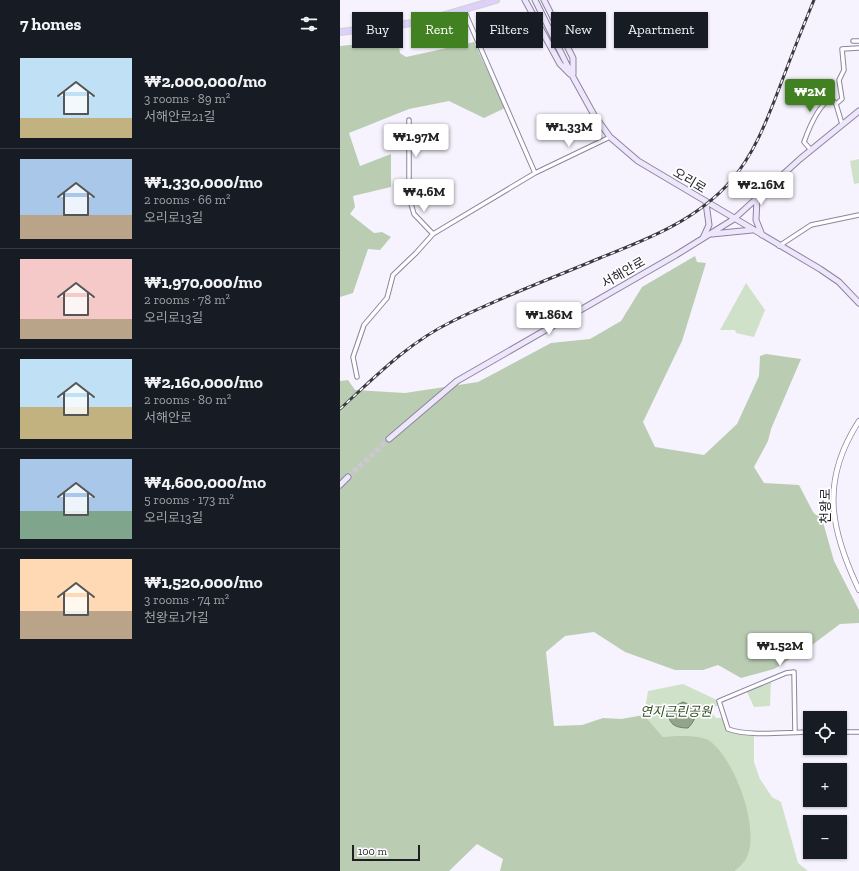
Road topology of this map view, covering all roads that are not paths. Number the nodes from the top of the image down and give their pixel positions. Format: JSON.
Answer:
{"nodes":[{"id":1,"x":496,"y":0,"type":"edge"},
{"id":2,"x":525,"y":0,"type":"edge"},
{"id":3,"x":535,"y":0,"type":"edge"},
{"id":4,"x":544,"y":0,"type":"edge"},
{"id":5,"x":464,"y":10,"type":"junction"},
{"id":6,"x":340,"y":32,"type":"edge"},
{"id":7,"x":859,"y":41,"type":"edge"},
{"id":8,"x":853,"y":42,"type":"dead end"},
{"id":9,"x":859,"y":48,"type":"edge"},
{"id":10,"x":574,"y":77,"type":"junction"},
{"id":11,"x":836,"y":104,"type":"junction"},
{"id":12,"x":859,"y":111,"type":"edge"},
{"id":13,"x":409,"y":120,"type":"dead end"},
{"id":14,"x":842,"y":124,"type":"junction"},
{"id":15,"x":610,"y":137,"type":"junction"},
{"id":16,"x":811,"y":150,"type":"junction"},
{"id":17,"x":535,"y":173,"type":"junction"},
{"id":18,"x":757,"y":198,"type":"junction"},
{"id":19,"x":706,"y":203,"type":"junction"},
{"id":20,"x":859,"y":215,"type":"edge"},
{"id":21,"x":734,"y":219,"type":"junction"},
{"id":22,"x":752,"y":230,"type":"junction"},
{"id":23,"x":433,"y":234,"type":"junction"},
{"id":24,"x":710,"y":234,"type":"junction"},
{"id":25,"x":763,"y":236,"type":"junction"},
{"id":26,"x":703,"y":238,"type":"junction"},
{"id":27,"x":779,"y":246,"type":"junction"},
{"id":28,"x":859,"y":303,"type":"edge"},
{"id":29,"x":357,"y":377,"type":"dead end"},
{"id":30,"x":859,"y":421,"type":"edge"},
{"id":31,"x":389,"y":439,"type":"tunnel mouth"},
{"id":32,"x":348,"y":477,"type":"tunnel mouth"},
{"id":33,"x":340,"y":485,"type":"edge"},
{"id":34,"x":859,"y":590,"type":"edge"},
{"id":35,"x":795,"y":732,"type":"junction"},
{"id":36,"x":803,"y":732,"type":"edge"},
{"id":37,"x":847,"y":732,"type":"edge"},
{"id":38,"x":859,"y":732,"type":"edge"}],
"edges":[{"from":1,"to":5,"type":"main road"},
{"from":2,"to":10,"type":"main road","name":"오리로"},
{"from":3,"to":10,"type":"main road","name":"오리로"},
{"from":4,"to":10,"type":"main road","name":"오리로"},
{"from":5,"to":6,"type":"main road"},
{"from":5,"to":17,"type":"street"},
{"from":7,"to":8,"type":"street"},
{"from":9,"to":11,"type":"street"},
{"from":10,"to":15,"type":"main road","name":"오리로"},
{"from":11,"to":14,"type":"street"},
{"from":11,"to":16,"type":"street"},
{"from":12,"to":14,"type":"main road","name":"서해안로"},
{"from":13,"to":23,"type":"street"},
{"from":14,"to":16,"type":"main road","name":"서해안로"},
{"from":15,"to":17,"type":"street"},
{"from":15,"to":19,"type":"main road","name":"오리로"},
{"from":16,"to":18,"type":"main road","name":"서해안로"},
{"from":17,"to":23,"type":"street"},
{"from":18,"to":21,"type":"main road","name":"서해안로"},
{"from":18,"to":25,"type":"main road"},
{"from":19,"to":21,"type":"main road","name":"오리로"},
{"from":19,"to":26,"type":"main road"},
{"from":20,"to":27,"type":"street"},
{"from":21,"to":22,"type":"main road","name":"오리로"},
{"from":21,"to":24,"type":"main road","name":"서해안로"},
{"from":22,"to":24,"type":"main road"},
{"from":22,"to":25,"type":"main road","name":"오리로"},
{"from":23,"to":29,"type":"street"},
{"from":24,"to":26,"type":"main road","name":"서해안로"},
{"from":25,"to":27,"type":"main road","name":"오리로"},
{"from":26,"to":31,"type":"main road","name":"서해안로"},
{"from":27,"to":28,"type":"main road","name":"오리로"},
{"from":30,"to":34,"type":"street","name":"천왕로"},
{"from":32,"to":33,"type":"main road"},
{"from":35,"to":35,"type":"street"},
{"from":35,"to":36,"type":"street"},
{"from":37,"to":38,"type":"street"}]}
